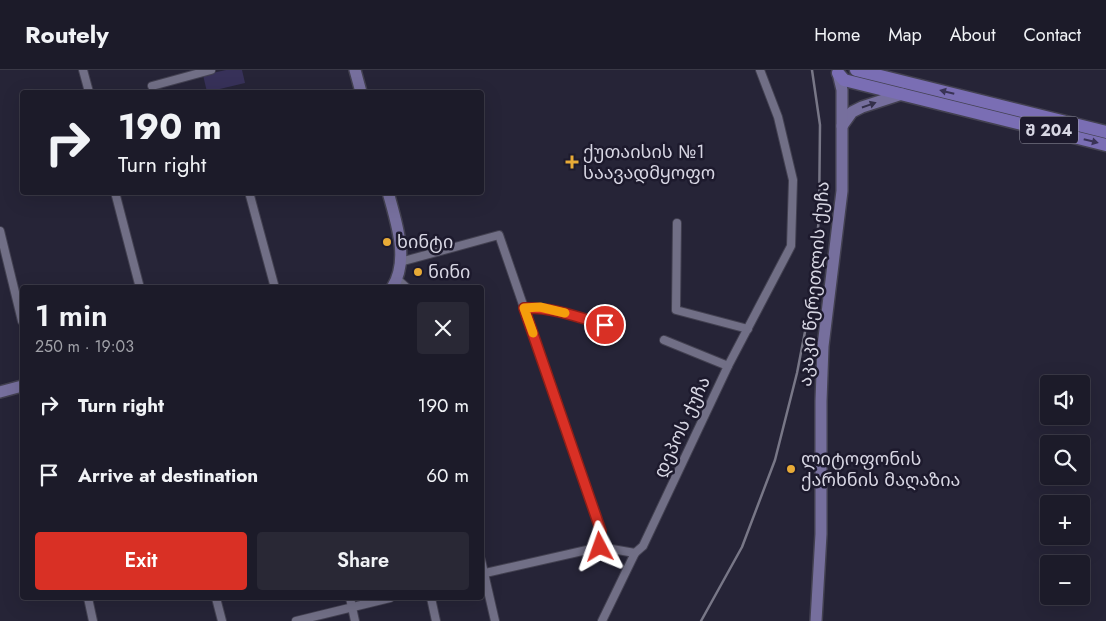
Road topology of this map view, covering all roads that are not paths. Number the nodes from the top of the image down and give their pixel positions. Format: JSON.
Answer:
{"nodes":[{"id":1,"x":83,"y":70,"type":"edge"},
{"id":2,"x":211,"y":70,"type":"edge"},
{"id":3,"x":354,"y":70,"type":"edge"},
{"id":4,"x":760,"y":70,"type":"edge"},
{"id":5,"x":856,"y":70,"type":"edge"},
{"id":6,"x":838,"y":71,"type":"edge"},
{"id":7,"x":152,"y":86,"type":"dead end"},
{"id":8,"x":88,"y":90,"type":"edge"},
{"id":9,"x":360,"y":90,"type":"edge"},
{"id":10,"x":902,"y":94,"type":"junction"},
{"id":11,"x":993,"y":110,"type":"junction"},
{"id":12,"x":842,"y":126,"type":"junction"},
{"id":13,"x":1106,"y":132,"type":"edge"},
{"id":14,"x":1106,"y":145,"type":"edge"},
{"id":15,"x":116,"y":195,"type":"edge"},
{"id":16,"x":249,"y":195,"type":"edge"},
{"id":17,"x":389,"y":195,"type":"edge"},
{"id":18,"x":677,"y":223,"type":"dead end"},
{"id":19,"x":0,"y":231,"type":"edge"},
{"id":20,"x":400,"y":262,"type":"junction"},
{"id":21,"x":395,"y":283,"type":"edge"},
{"id":22,"x":139,"y":285,"type":"edge"},
{"id":23,"x":274,"y":285,"type":"edge"},
{"id":24,"x":524,"y":308,"type":"junction"},
{"id":25,"x":20,"y":313,"type":"edge"},
{"id":26,"x":621,"y":328,"type":"dead end"},
{"id":27,"x":748,"y":329,"type":"junction"},
{"id":28,"x":664,"y":340,"type":"dead end"},
{"id":29,"x":728,"y":366,"type":"junction"},
{"id":30,"x":20,"y":387,"type":"edge"},
{"id":31,"x":0,"y":392,"type":"edge"},
{"id":32,"x":600,"y":547,"type":"junction"},
{"id":33,"x":635,"y":553,"type":"junction"},
{"id":34,"x":484,"y":574,"type":"edge"},
{"id":35,"x":484,"y":578,"type":"edge"},
{"id":36,"x":88,"y":600,"type":"edge"},
{"id":37,"x":217,"y":600,"type":"edge"},
{"id":38,"x":350,"y":600,"type":"edge"},
{"id":39,"x":382,"y":600,"type":"edge"},
{"id":40,"x":431,"y":600,"type":"edge"},
{"id":41,"x":352,"y":607,"type":"junction"},
{"id":42,"x":93,"y":621,"type":"edge"},
{"id":43,"x":222,"y":621,"type":"edge"},
{"id":44,"x":296,"y":621,"type":"edge"},
{"id":45,"x":355,"y":621,"type":"edge"},
{"id":46,"x":436,"y":621,"type":"edge"},
{"id":47,"x":495,"y":621,"type":"edge"},
{"id":48,"x":602,"y":621,"type":"edge"},
{"id":49,"x":816,"y":621,"type":"edge"}],
"edges":[{"from":1,"to":8,"type":"street"},
{"from":2,"to":7,"type":"street"},
{"from":3,"to":9,"type":"main road"},
{"from":4,"to":27,"type":"street","name":"დეპოს ქუჩა"},
{"from":11,"to":5,"type":"main road","number":"შ 204","one_way":true},
{"from":6,"to":10,"type":"main road","number":"შ 204"},
{"from":6,"to":12,"type":"main road","name":"აკაკი წერეთლის ქუჩა"},
{"from":10,"to":11,"type":"main road","number":"შ 204"},
{"from":12,"to":10,"type":"main road","one_way":true},
{"from":11,"to":13,"type":"main road","number":"შ 204"},
{"from":11,"to":14,"type":"main road","number":"შ 204","one_way":true},
{"from":12,"to":49,"type":"main road","name":"აკაკი წერეთლის ქუჩა"},
{"from":15,"to":22,"type":"street"},
{"from":16,"to":23,"type":"street"},
{"from":17,"to":20,"type":"main road"},
{"from":18,"to":27,"type":"street"},
{"from":19,"to":25,"type":"street"},
{"from":20,"to":21,"type":"main road"},
{"from":20,"to":24,"type":"street"},
{"from":24,"to":26,"type":"street"},
{"from":24,"to":32,"type":"street"},
{"from":27,"to":29,"type":"street","name":"დეპოს ქუჩა"},
{"from":28,"to":29,"type":"street"},
{"from":29,"to":33,"type":"street","name":"დეპოს ქუჩა"},
{"from":30,"to":31,"type":"main road"},
{"from":32,"to":33,"type":"street"},
{"from":32,"to":34,"type":"street"},
{"from":33,"to":48,"type":"street","name":"დეპოს ქუჩა"},
{"from":35,"to":47,"type":"street"},
{"from":36,"to":42,"type":"street"},
{"from":37,"to":43,"type":"street"},
{"from":38,"to":41,"type":"street"},
{"from":39,"to":41,"type":"street"},
{"from":40,"to":46,"type":"street"},
{"from":41,"to":44,"type":"street"},
{"from":41,"to":45,"type":"street"}]}
